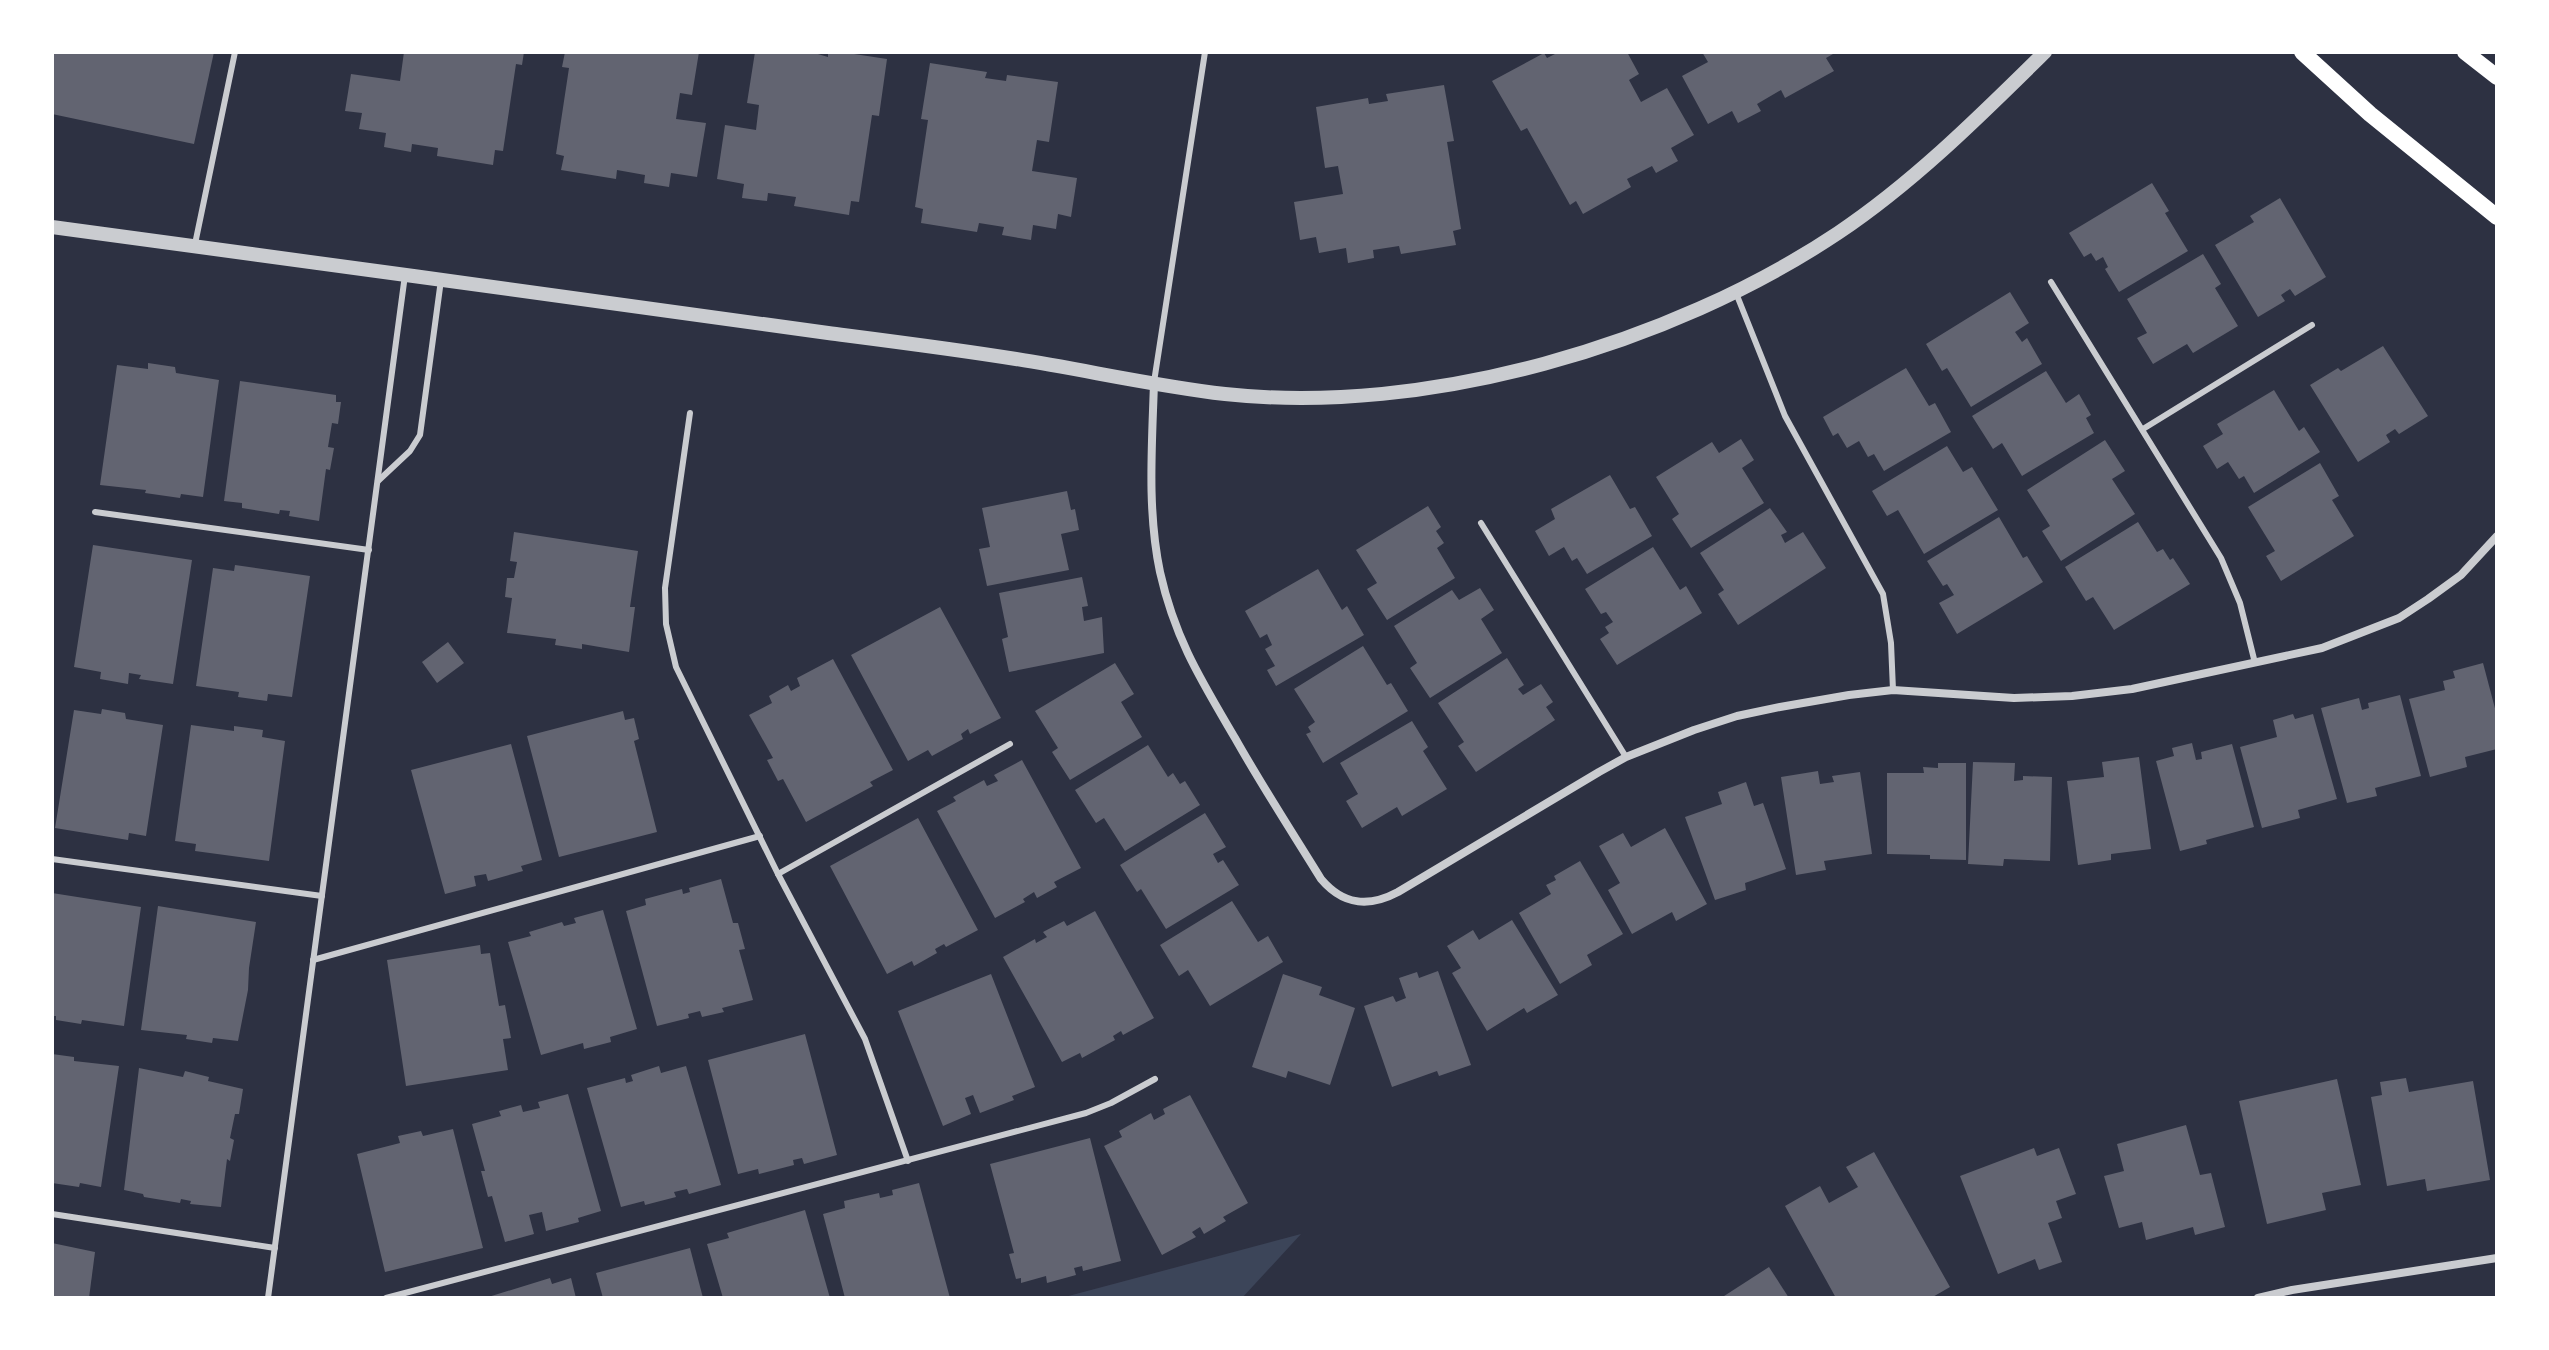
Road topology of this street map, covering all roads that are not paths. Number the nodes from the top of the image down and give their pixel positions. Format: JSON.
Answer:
{"nodes":[{"id":1,"x":235,"y":52,"type":"edge"},
{"id":2,"x":1205,"y":52,"type":"edge"},
{"id":3,"x":2045,"y":52,"type":"edge"},
{"id":4,"x":2302,"y":52,"type":"edge"},
{"id":5,"x":2465,"y":52,"type":"edge"},
{"id":6,"x":2497,"y":77,"type":"edge"},
{"id":7,"x":2497,"y":217,"type":"edge"},
{"id":8,"x":52,"y":227,"type":"edge"},
{"id":9,"x":195,"y":246,"type":"junction"},
{"id":10,"x":405,"y":275,"type":"junction"},
{"id":11,"x":441,"y":280,"type":"junction"},
{"id":12,"x":2051,"y":282,"type":"dead end"},
{"id":13,"x":1736,"y":292,"type":"junction"},
{"id":14,"x":2312,"y":325,"type":"dead end"},
{"id":15,"x":1154,"y":382,"type":"junction"},
{"id":16,"x":690,"y":413,"type":"dead end"},
{"id":17,"x":2143,"y":429,"type":"junction"},
{"id":18,"x":378,"y":481,"type":"junction"},
{"id":19,"x":95,"y":512,"type":"dead end"},
{"id":20,"x":1481,"y":523,"type":"dead end"},
{"id":21,"x":2497,"y":536,"type":"edge"},
{"id":22,"x":369,"y":550,"type":"junction"},
{"id":23,"x":2255,"y":663,"type":"junction"},
{"id":24,"x":1893,"y":690,"type":"junction"},
{"id":25,"x":1010,"y":744,"type":"dead end"},
{"id":26,"x":1626,"y":757,"type":"junction"},
{"id":27,"x":760,"y":836,"type":"junction"},
{"id":28,"x":52,"y":859,"type":"edge"},
{"id":29,"x":778,"y":874,"type":"junction"},
{"id":30,"x":322,"y":896,"type":"junction"},
{"id":31,"x":313,"y":960,"type":"junction"},
{"id":32,"x":1155,"y":1079,"type":"dead end"},
{"id":33,"x":908,"y":1161,"type":"junction"},
{"id":34,"x":52,"y":1214,"type":"edge"},
{"id":35,"x":275,"y":1248,"type":"junction"},
{"id":36,"x":2497,"y":1258,"type":"edge"},
{"id":37,"x":268,"y":1298,"type":"edge"},
{"id":38,"x":386,"y":1298,"type":"edge"},
{"id":39,"x":2258,"y":1298,"type":"edge"}],
"edges":[{"from":1,"to":9,"type":"lane"},
{"from":2,"to":15,"type":"lane"},
{"from":3,"to":13,"type":"street"},
{"from":4,"to":7,"type":"main road"},
{"from":5,"to":6,"type":"main road"},
{"from":8,"to":9,"type":"street"},
{"from":9,"to":10,"type":"street"},
{"from":10,"to":11,"type":"street"},
{"from":10,"to":18,"type":"lane"},
{"from":11,"to":15,"type":"street"},
{"from":11,"to":18,"type":"lane"},
{"from":12,"to":17,"type":"lane"},
{"from":13,"to":15,"type":"street"},
{"from":13,"to":24,"type":"lane"},
{"from":14,"to":17,"type":"lane"},
{"from":15,"to":26,"type":"street"},
{"from":16,"to":27,"type":"lane"},
{"from":17,"to":23,"type":"lane"},
{"from":18,"to":22,"type":"lane"},
{"from":19,"to":22,"type":"lane"},
{"from":20,"to":26,"type":"lane"},
{"from":21,"to":23,"type":"street"},
{"from":22,"to":30,"type":"lane"},
{"from":23,"to":24,"type":"street"},
{"from":24,"to":26,"type":"street"},
{"from":25,"to":29,"type":"lane"},
{"from":27,"to":29,"type":"lane"},
{"from":27,"to":31,"type":"lane"},
{"from":28,"to":30,"type":"lane"},
{"from":29,"to":33,"type":"lane"},
{"from":30,"to":31,"type":"lane"},
{"from":31,"to":35,"type":"lane"},
{"from":32,"to":33,"type":"lane"},
{"from":33,"to":38,"type":"lane"},
{"from":34,"to":35,"type":"lane"},
{"from":35,"to":37,"type":"lane"},
{"from":36,"to":39,"type":"street"}]}
